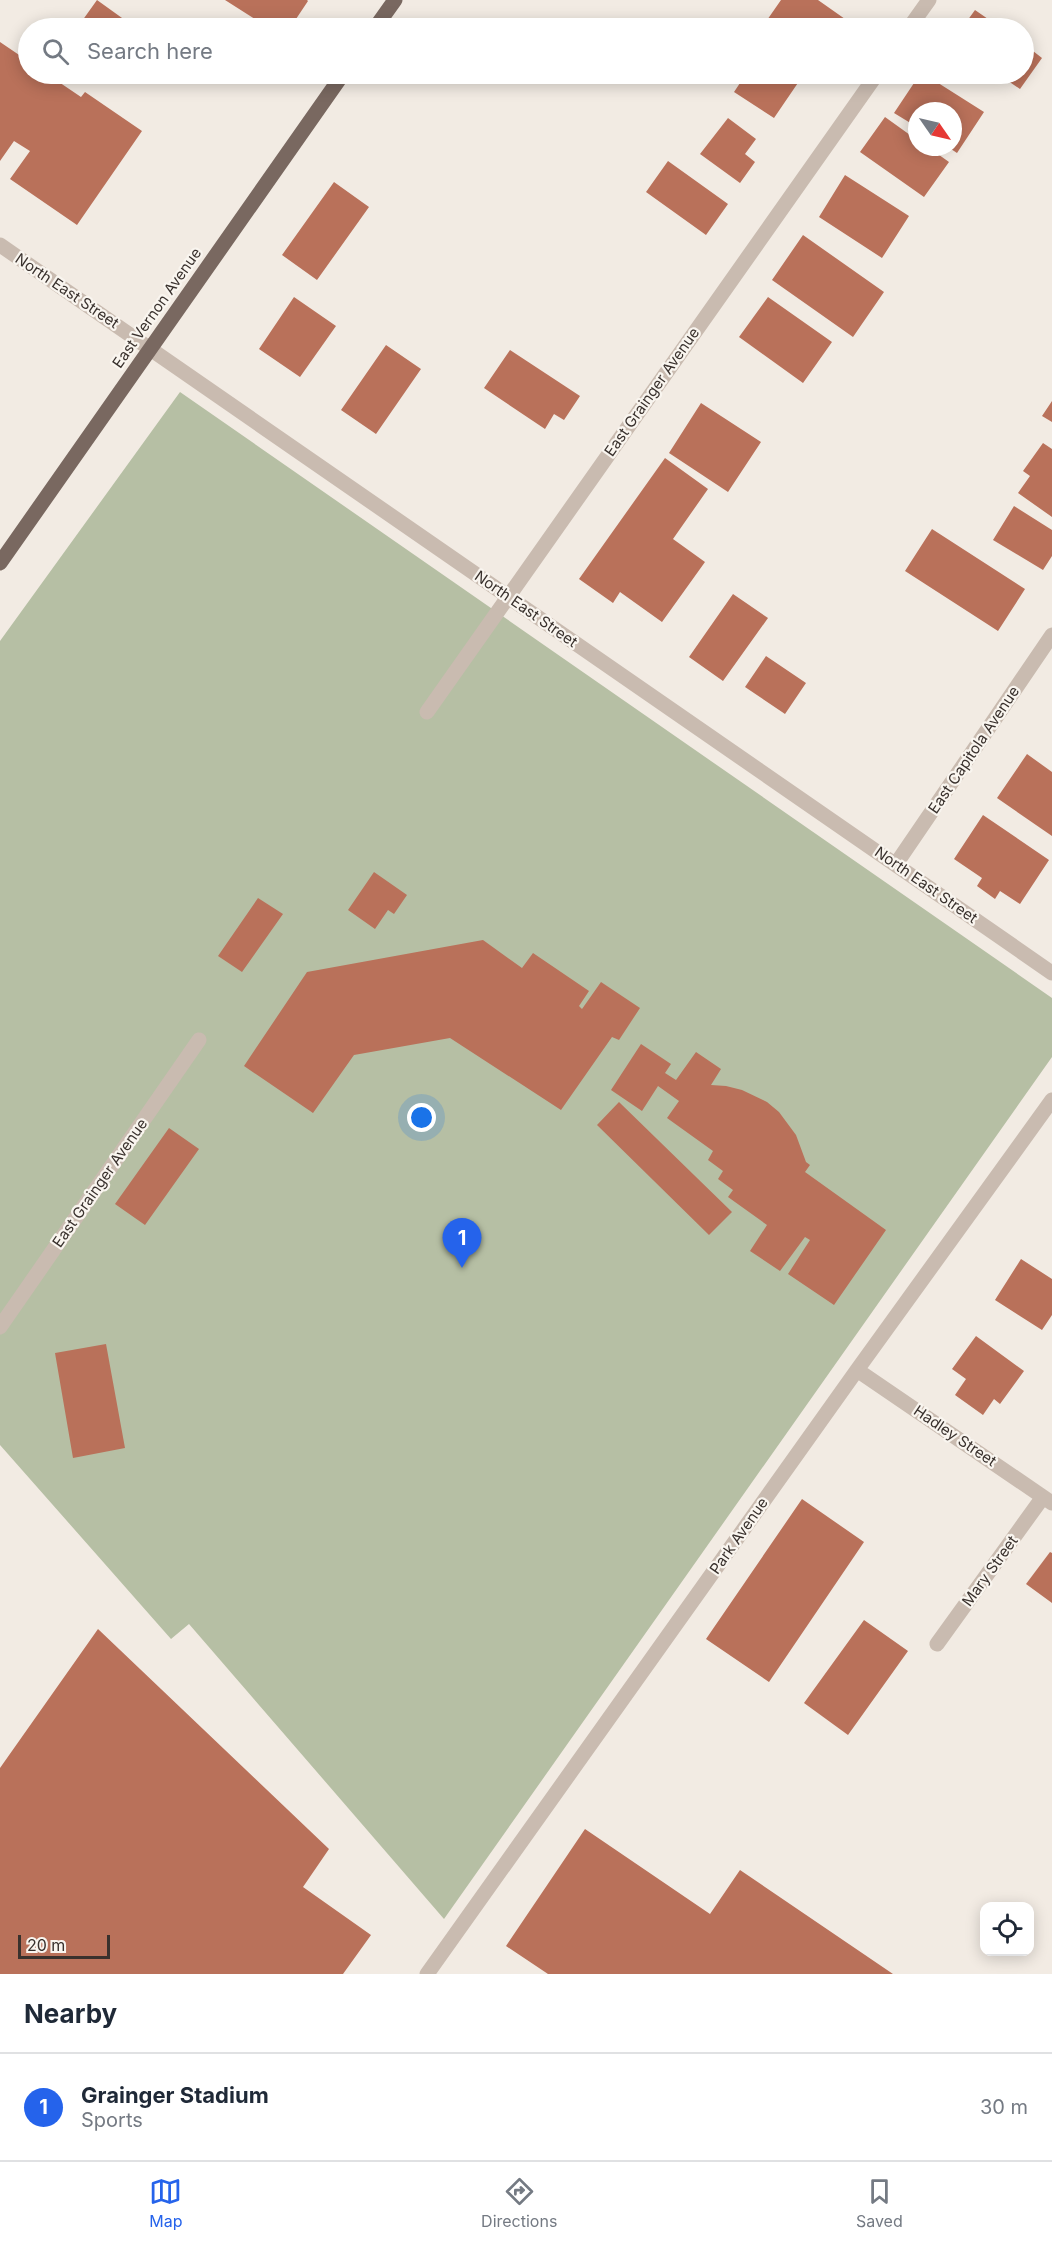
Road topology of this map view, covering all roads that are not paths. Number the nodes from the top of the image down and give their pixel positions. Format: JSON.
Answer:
{"nodes":[{"id":1,"x":395,"y":0,"type":"edge"},
{"id":2,"x":929,"y":0,"type":"edge"},
{"id":3,"x":382,"y":18,"type":"edge"},
{"id":4,"x":916,"y":18,"type":"edge"},
{"id":5,"x":336,"y":84,"type":"edge"},
{"id":6,"x":870,"y":84,"type":"edge"},
{"id":7,"x":0,"y":245,"type":"edge"},
{"id":8,"x":151,"y":348,"type":"junction"},
{"id":9,"x":0,"y":563,"type":"edge"},
{"id":10,"x":508,"y":596,"type":"junction"},
{"id":11,"x":1052,"y":635,"type":"edge"},
{"id":12,"x":427,"y":712,"type":"dead end"},
{"id":13,"x":896,"y":864,"type":"junction"},
{"id":14,"x":1052,"y":973,"type":"edge"},
{"id":15,"x":199,"y":1040,"type":"dead end"},
{"id":16,"x":1052,"y":1100,"type":"edge"},
{"id":17,"x":0,"y":1327,"type":"edge"},
{"id":18,"x":857,"y":1370,"type":"junction"},
{"id":19,"x":1048,"y":1500,"type":"edge"},
{"id":20,"x":937,"y":1644,"type":"dead end"},
{"id":21,"x":427,"y":1974,"type":"edge"}],
"edges":[{"from":1,"to":3,"type":"main road"},
{"from":2,"to":4,"type":"street"},
{"from":5,"to":8,"type":"main road","name":"East Vernon Avenue"},
{"from":6,"to":10,"type":"street","name":"East Grainger Avenue"},
{"from":7,"to":8,"type":"street","name":"North East Street"},
{"from":8,"to":9,"type":"main road","name":"East Vernon Avenue"},
{"from":8,"to":10,"type":"street","name":"North East Street"},
{"from":10,"to":12,"type":"street","name":"East Grainger Avenue"},
{"from":10,"to":13,"type":"street","name":"North East Street"},
{"from":11,"to":13,"type":"street","name":"East Capitola Avenue"},
{"from":13,"to":14,"type":"street","name":"North East Street"},
{"from":15,"to":17,"type":"street","name":"East Grainger Avenue"},
{"from":16,"to":18,"type":"street","name":"Park Avenue"},
{"from":18,"to":19,"type":"street","name":"Hadley Street"},
{"from":18,"to":21,"type":"street","name":"Park Avenue"},
{"from":19,"to":20,"type":"street","name":"Mary Street"}]}
